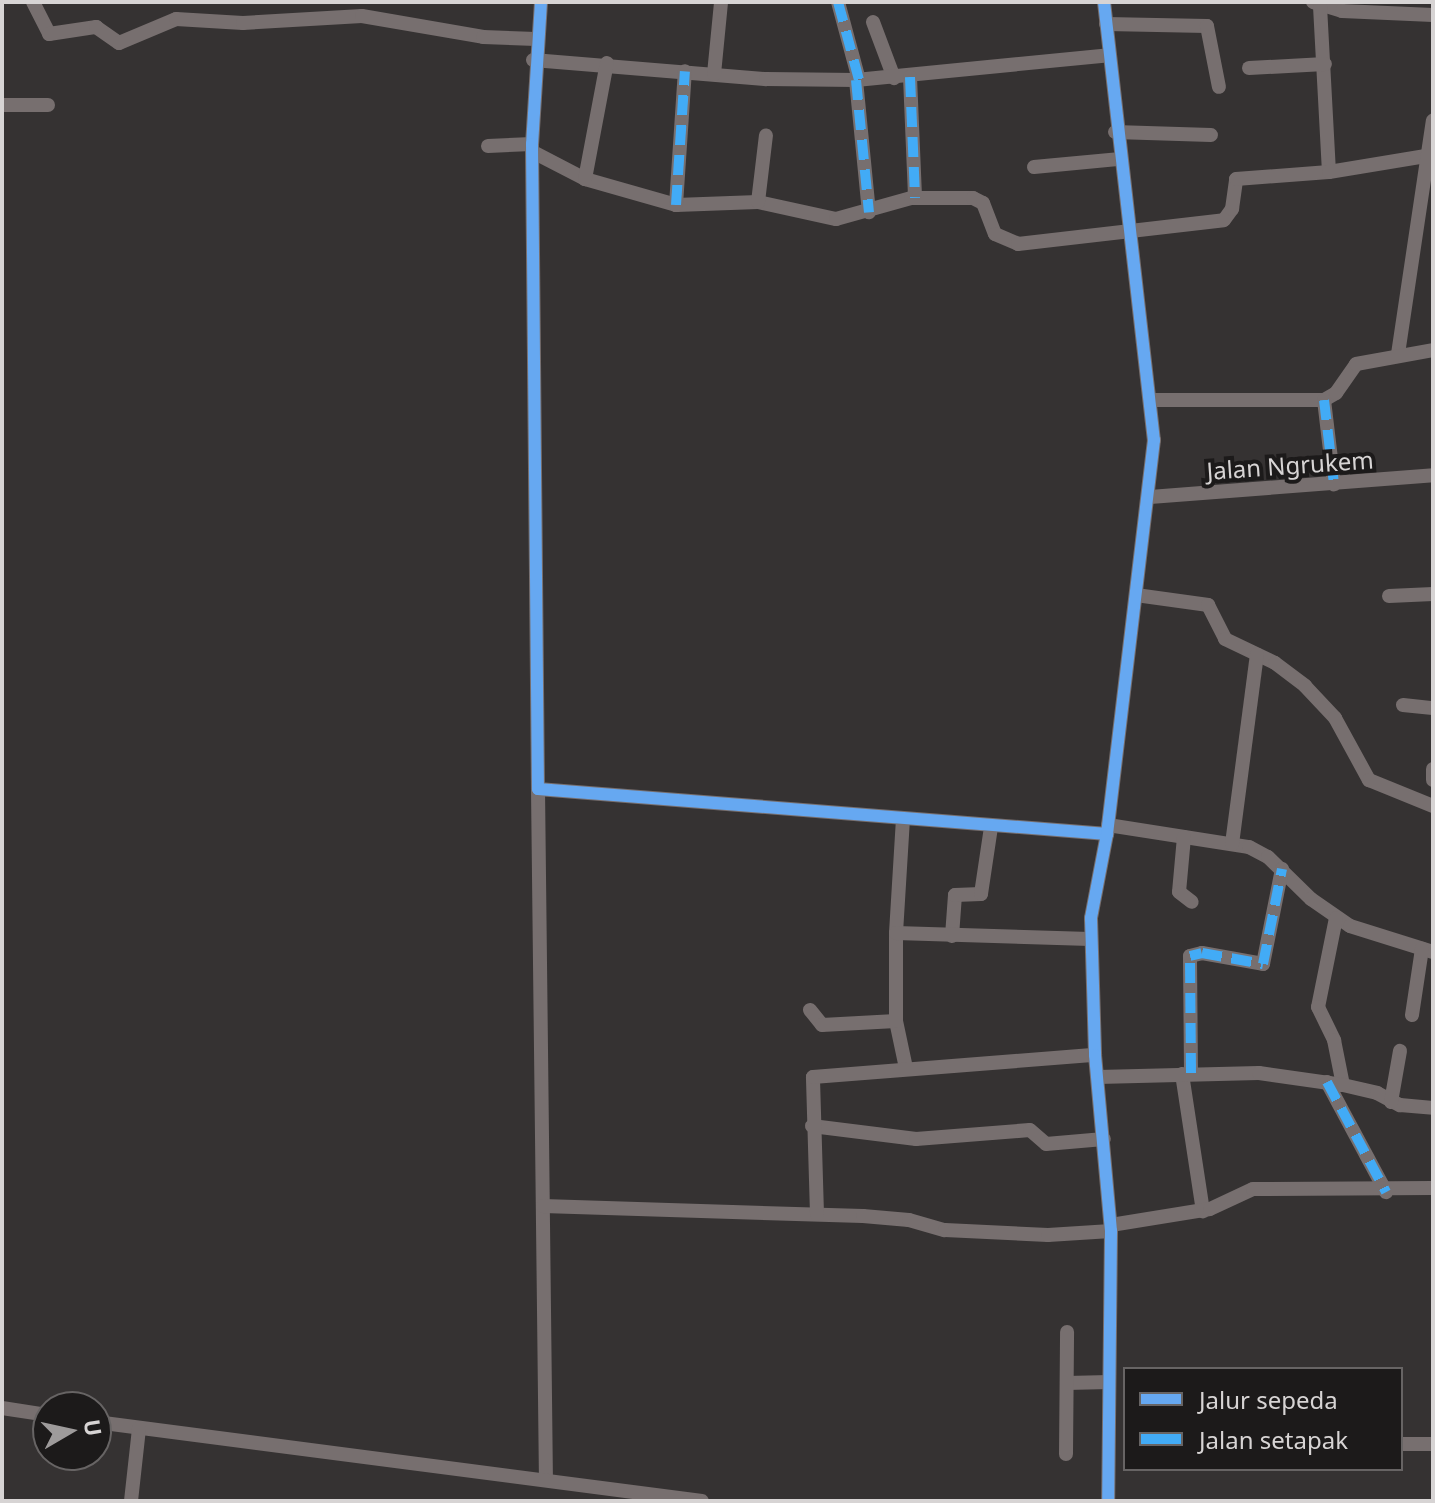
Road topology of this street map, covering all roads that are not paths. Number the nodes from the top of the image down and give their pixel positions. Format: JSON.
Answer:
{"nodes":[{"id":1,"x":33,"y":2,"type":"edge"},
{"id":2,"x":541,"y":2,"type":"edge"},
{"id":3,"x":721,"y":2,"type":"edge"},
{"id":4,"x":838,"y":2,"type":"edge"},
{"id":5,"x":1104,"y":2,"type":"edge"},
{"id":6,"x":1317,"y":4,"type":"edge"},
{"id":7,"x":1433,"y":15,"type":"edge"},
{"id":8,"x":873,"y":22,"type":"dead end"},
{"id":9,"x":1106,"y":24,"type":"junction"},
{"id":10,"x":536,"y":39,"type":"junction"},
{"id":11,"x":1109,"y":55,"type":"junction"},
{"id":12,"x":533,"y":60,"type":"junction"},
{"id":13,"x":607,"y":63,"type":"junction"},
{"id":14,"x":1325,"y":64,"type":"junction"},
{"id":15,"x":1249,"y":68,"type":"dead end"},
{"id":16,"x":685,"y":71,"type":"junction"},
{"id":17,"x":714,"y":74,"type":"junction"},
{"id":18,"x":902,"y":78,"type":"junction"},
{"id":19,"x":858,"y":80,"type":"junction"},
{"id":20,"x":1219,"y":87,"type":"dead end"},
{"id":21,"x":2,"y":105,"type":"edge"},
{"id":22,"x":48,"y":105,"type":"dead end"},
{"id":23,"x":1433,"y":121,"type":"edge"},
{"id":24,"x":1115,"y":132,"type":"junction"},
{"id":25,"x":766,"y":135,"type":"dead end"},
{"id":26,"x":1211,"y":135,"type":"dead end"},
{"id":27,"x":488,"y":146,"type":"dead end"},
{"id":28,"x":532,"y":148,"type":"junction"},
{"id":29,"x":1426,"y":156,"type":"junction"},
{"id":30,"x":1118,"y":159,"type":"junction"},
{"id":31,"x":1034,"y":167,"type":"dead end"},
{"id":32,"x":1329,"y":172,"type":"junction"},
{"id":33,"x":585,"y":179,"type":"junction"},
{"id":34,"x":915,"y":198,"type":"junction"},
{"id":35,"x":758,"y":202,"type":"junction"},
{"id":36,"x":676,"y":205,"type":"junction"},
{"id":37,"x":869,"y":212,"type":"junction"},
{"id":38,"x":1127,"y":231,"type":"junction"},
{"id":39,"x":1433,"y":350,"type":"edge"},
{"id":40,"x":1398,"y":354,"type":"junction"},
{"id":41,"x":1153,"y":400,"type":"junction"},
{"id":42,"x":1324,"y":400,"type":"junction"},
{"id":43,"x":1433,"y":475,"type":"edge"},
{"id":44,"x":1334,"y":484,"type":"junction"},
{"id":45,"x":1150,"y":497,"type":"junction"},
{"id":46,"x":1433,"y":594,"type":"edge"},
{"id":47,"x":1136,"y":595,"type":"junction"},
{"id":48,"x":1389,"y":596,"type":"dead end"},
{"id":49,"x":1257,"y":655,"type":"junction"},
{"id":50,"x":1403,"y":705,"type":"dead end"},
{"id":51,"x":1433,"y":708,"type":"edge"},
{"id":52,"x":1433,"y":769,"type":"edge"},
{"id":53,"x":1433,"y":780,"type":"edge"},
{"id":54,"x":538,"y":789,"type":"junction"},
{"id":55,"x":1433,"y":806,"type":"edge"},
{"id":56,"x":903,"y":819,"type":"junction"},
{"id":57,"x":991,"y":827,"type":"junction"},
{"id":58,"x":1107,"y":830,"type":"junction"},
{"id":59,"x":1184,"y":837,"type":"junction"},
{"id":60,"x":1232,"y":844,"type":"junction"},
{"id":61,"x":1282,"y":869,"type":"junction"},
{"id":62,"x":1192,"y":902,"type":"dead end"},
{"id":63,"x":1336,"y":918,"type":"junction"},
{"id":64,"x":896,"y":933,"type":"junction"},
{"id":65,"x":952,"y":936,"type":"junction"},
{"id":66,"x":1090,"y":939,"type":"junction"},
{"id":67,"x":1428,"y":950,"type":"edge"},
{"id":68,"x":810,"y":1010,"type":"dead end"},
{"id":69,"x":1412,"y":1015,"type":"dead end"},
{"id":70,"x":896,"y":1021,"type":"junction"},
{"id":71,"x":1400,"y":1051,"type":"dead end"},
{"id":72,"x":1095,"y":1055,"type":"junction"},
{"id":73,"x":906,"y":1068,"type":"junction"},
{"id":74,"x":1187,"y":1074,"type":"junction"},
{"id":75,"x":1098,"y":1077,"type":"junction"},
{"id":76,"x":1327,"y":1082,"type":"junction"},
{"id":77,"x":1343,"y":1085,"type":"junction"},
{"id":78,"x":1391,"y":1102,"type":"junction"},
{"id":79,"x":1433,"y":1108,"type":"edge"},
{"id":80,"x":812,"y":1126,"type":"junction"},
{"id":81,"x":1104,"y":1139,"type":"junction"},
{"id":82,"x":1433,"y":1188,"type":"edge"},
{"id":83,"x":1386,"y":1192,"type":"junction"},
{"id":84,"x":543,"y":1206,"type":"junction"},
{"id":85,"x":1203,"y":1211,"type":"junction"},
{"id":86,"x":817,"y":1214,"type":"junction"},
{"id":87,"x":1111,"y":1228,"type":"junction"},
{"id":88,"x":1067,"y":1332,"type":"dead end"},
{"id":89,"x":1109,"y":1382,"type":"junction"},
{"id":90,"x":1067,"y":1383,"type":"junction"},
{"id":91,"x":2,"y":1408,"type":"edge"},
{"id":92,"x":32,"y":1413,"type":"edge"},
{"id":93,"x":112,"y":1424,"type":"edge"},
{"id":94,"x":139,"y":1428,"type":"junction"},
{"id":95,"x":1403,"y":1444,"type":"edge"},
{"id":96,"x":1433,"y":1444,"type":"edge"},
{"id":97,"x":1066,"y":1454,"type":"dead end"},
{"id":98,"x":546,"y":1480,"type":"junction"},
{"id":99,"x":131,"y":1501,"type":"edge"},
{"id":100,"x":702,"y":1501,"type":"edge"},
{"id":101,"x":1108,"y":1501,"type":"edge"}],
"edges":[{"from":1,"to":10,"type":"street"},
{"from":2,"to":10,"type":"street"},
{"from":3,"to":17,"type":"street"},
{"from":4,"to":19,"type":"street"},
{"from":5,"to":9,"type":"street"},
{"from":6,"to":7,"type":"street"},
{"from":6,"to":14,"type":"street"},
{"from":8,"to":18,"type":"street"},
{"from":9,"to":11,"type":"street"},
{"from":9,"to":20,"type":"street"},
{"from":10,"to":12,"type":"street"},
{"from":11,"to":18,"type":"street"},
{"from":11,"to":24,"type":"street"},
{"from":12,"to":13,"type":"street"},
{"from":12,"to":28,"type":"street"},
{"from":13,"to":16,"type":"street"},
{"from":13,"to":33,"type":"street"},
{"from":14,"to":15,"type":"street"},
{"from":14,"to":32,"type":"street"},
{"from":16,"to":17,"type":"street"},
{"from":16,"to":36,"type":"street"},
{"from":17,"to":19,"type":"street"},
{"from":18,"to":19,"type":"street"},
{"from":18,"to":34,"type":"street"},
{"from":19,"to":37,"type":"street"},
{"from":21,"to":22,"type":"street"},
{"from":23,"to":29,"type":"street"},
{"from":24,"to":26,"type":"street"},
{"from":24,"to":30,"type":"street"},
{"from":25,"to":35,"type":"street"},
{"from":27,"to":28,"type":"street"},
{"from":28,"to":33,"type":"street"},
{"from":28,"to":54,"type":"street"},
{"from":29,"to":32,"type":"street"},
{"from":29,"to":40,"type":"street"},
{"from":30,"to":31,"type":"street"},
{"from":30,"to":38,"type":"street"},
{"from":32,"to":38,"type":"street"},
{"from":33,"to":36,"type":"street"},
{"from":34,"to":37,"type":"street"},
{"from":34,"to":38,"type":"street"},
{"from":35,"to":36,"type":"street"},
{"from":35,"to":37,"type":"street"},
{"from":38,"to":41,"type":"street"},
{"from":39,"to":40,"type":"street"},
{"from":40,"to":42,"type":"street"},
{"from":41,"to":42,"type":"street"},
{"from":41,"to":45,"type":"street"},
{"from":42,"to":44,"type":"street"},
{"from":43,"to":44,"type":"street","name":"Jalan Ngrukem"},
{"from":44,"to":45,"type":"street","name":"Jalan Ngrukem"},
{"from":45,"to":47,"type":"street"},
{"from":46,"to":48,"type":"street"},
{"from":47,"to":49,"type":"street"},
{"from":47,"to":58,"type":"street"},
{"from":49,"to":55,"type":"street"},
{"from":49,"to":60,"type":"street"},
{"from":50,"to":51,"type":"street"},
{"from":52,"to":53,"type":"street"},
{"from":54,"to":56,"type":"street"},
{"from":54,"to":84,"type":"street"},
{"from":56,"to":57,"type":"street"},
{"from":56,"to":64,"type":"street"},
{"from":57,"to":58,"type":"street"},
{"from":57,"to":65,"type":"street"},
{"from":58,"to":59,"type":"street"},
{"from":58,"to":66,"type":"street"},
{"from":59,"to":60,"type":"street"},
{"from":59,"to":62,"type":"street"},
{"from":60,"to":61,"type":"street"},
{"from":61,"to":63,"type":"street"},
{"from":61,"to":74,"type":"street"},
{"from":63,"to":67,"type":"street"},
{"from":63,"to":77,"type":"street"},
{"from":64,"to":65,"type":"street"},
{"from":64,"to":70,"type":"street"},
{"from":65,"to":66,"type":"street"},
{"from":66,"to":72,"type":"street"},
{"from":67,"to":69,"type":"street"},
{"from":68,"to":70,"type":"street"},
{"from":70,"to":73,"type":"street"},
{"from":71,"to":78,"type":"street"},
{"from":72,"to":73,"type":"street"},
{"from":72,"to":75,"type":"street"},
{"from":73,"to":80,"type":"street"},
{"from":74,"to":75,"type":"street"},
{"from":74,"to":76,"type":"street"},
{"from":74,"to":85,"type":"street"},
{"from":75,"to":81,"type":"street"},
{"from":76,"to":77,"type":"street"},
{"from":76,"to":83,"type":"street"},
{"from":77,"to":78,"type":"street"},
{"from":78,"to":79,"type":"street"},
{"from":80,"to":81,"type":"street"},
{"from":80,"to":86,"type":"street"},
{"from":81,"to":87,"type":"street"},
{"from":82,"to":83,"type":"street"},
{"from":83,"to":85,"type":"street"},
{"from":84,"to":86,"type":"street"},
{"from":84,"to":98,"type":"street"},
{"from":85,"to":87,"type":"street"},
{"from":86,"to":87,"type":"street"},
{"from":87,"to":89,"type":"street"},
{"from":88,"to":90,"type":"street"},
{"from":89,"to":90,"type":"street"},
{"from":89,"to":101,"type":"street"},
{"from":90,"to":97,"type":"street"},
{"from":91,"to":92,"type":"street"},
{"from":93,"to":94,"type":"street"},
{"from":94,"to":98,"type":"street"},
{"from":94,"to":99,"type":"street"},
{"from":95,"to":96,"type":"street"},
{"from":98,"to":100,"type":"street"}]}
